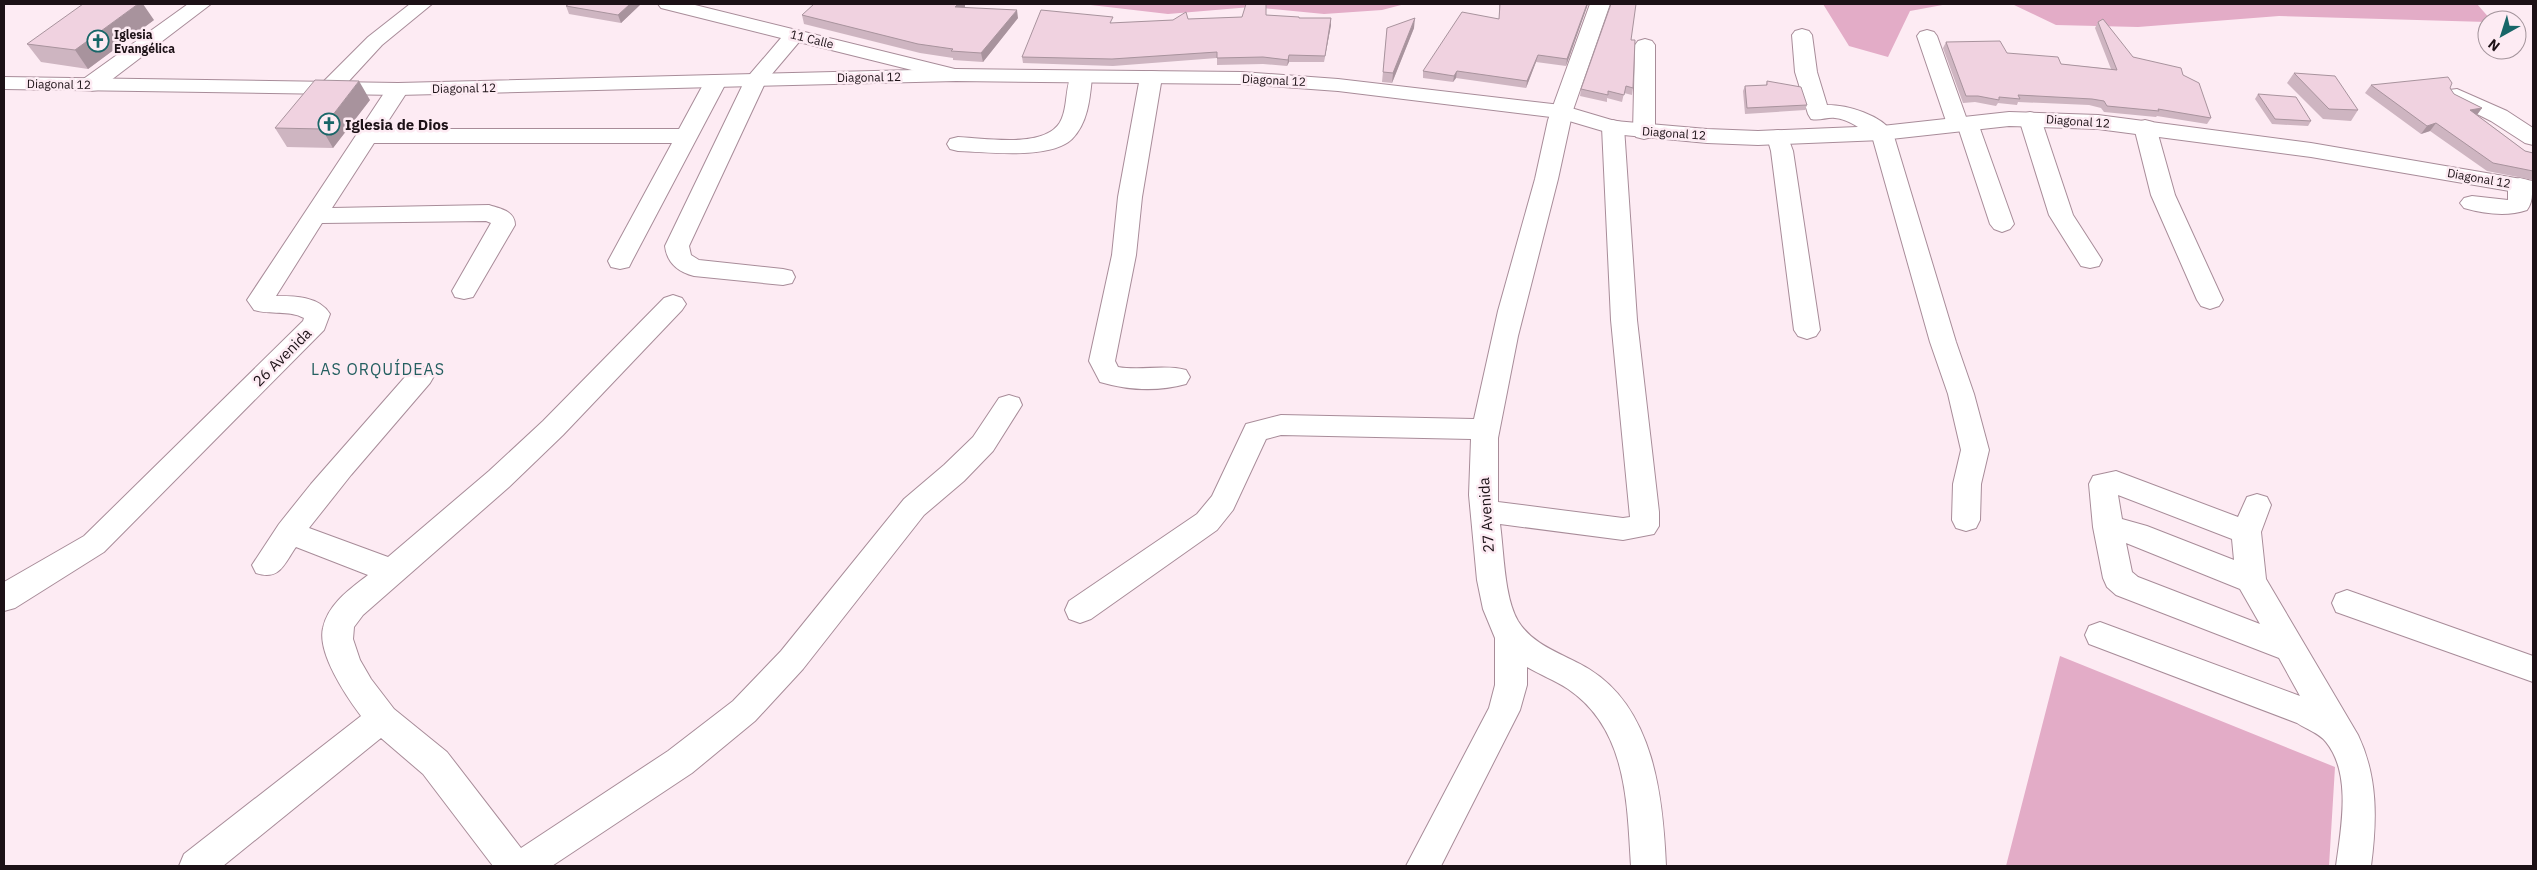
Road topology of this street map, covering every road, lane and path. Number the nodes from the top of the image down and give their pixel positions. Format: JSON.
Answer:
{"nodes":[{"id":1,"x":201,"y":4,"type":"edge"},
{"id":2,"x":422,"y":4,"type":"edge"},
{"id":3,"x":668,"y":4,"type":"edge"},
{"id":4,"x":1600,"y":4,"type":"edge"},
{"id":5,"x":794,"y":35,"type":"junction"},
{"id":6,"x":1802,"y":35,"type":"dead end"},
{"id":7,"x":1927,"y":36,"type":"dead end"},
{"id":8,"x":1645,"y":45,"type":"dead end"},
{"id":9,"x":956,"y":75,"type":"junction"},
{"id":10,"x":1081,"y":77,"type":"junction"},
{"id":11,"x":1151,"y":77,"type":"junction"},
{"id":12,"x":756,"y":80,"type":"junction"},
{"id":13,"x":716,"y":81,"type":"junction"},
{"id":14,"x":4,"y":83,"type":"edge"},
{"id":15,"x":90,"y":85,"type":"junction"},
{"id":16,"x":398,"y":89,"type":"junction"},
{"id":17,"x":328,"y":90,"type":"junction"},
{"id":18,"x":2457,"y":95,"type":"edge"},
{"id":19,"x":1562,"y":112,"type":"junction"},
{"id":20,"x":2030,"y":119,"type":"junction"},
{"id":21,"x":1963,"y":123,"type":"junction"},
{"id":22,"x":1822,"y":124,"type":"junction"},
{"id":23,"x":1613,"y":127,"type":"junction"},
{"id":24,"x":2145,"y":127,"type":"junction"},
{"id":25,"x":1644,"y":132,"type":"junction"},
{"id":26,"x":1882,"y":133,"type":"junction"},
{"id":27,"x":367,"y":136,"type":"junction"},
{"id":28,"x":686,"y":136,"type":"junction"},
{"id":29,"x":1778,"y":137,"type":"junction"},
{"id":30,"x":2533,"y":138,"type":"edge"},
{"id":31,"x":958,"y":144,"type":"dead end"},
{"id":32,"x":2527,"y":186,"type":"edge"},
{"id":33,"x":2472,"y":203,"type":"dead end"},
{"id":34,"x":314,"y":216,"type":"junction"},
{"id":35,"x":2002,"y":224,"type":"dead end"},
{"id":36,"x":620,"y":260,"type":"dead end"},
{"id":37,"x":2090,"y":260,"type":"dead end"},
{"id":38,"x":783,"y":277,"type":"dead end"},
{"id":39,"x":464,"y":291,"type":"dead end"},
{"id":40,"x":2210,"y":300,"type":"dead end"},
{"id":41,"x":673,"y":304,"type":"dead end"},
{"id":42,"x":1807,"y":330,"type":"dead end"},
{"id":43,"x":421,"y":376,"type":"dead end"},
{"id":44,"x":1177,"y":377,"type":"dead end"},
{"id":45,"x":1008,"y":406,"type":"dead end"},
{"id":46,"x":1486,"y":429,"type":"junction"},
{"id":47,"x":1484,"y":511,"type":"junction"},
{"id":48,"x":1966,"y":520,"type":"dead end"},
{"id":49,"x":2108,"y":526,"type":"junction"},
{"id":50,"x":289,"y":532,"type":"junction"},
{"id":51,"x":268,"y":566,"type":"dead end"},
{"id":52,"x":393,"y":572,"type":"junction"},
{"id":53,"x":2251,"y":580,"type":"junction"},
{"id":54,"x":4,"y":599,"type":"edge"},
{"id":55,"x":2347,"y":603,"type":"dead end"},
{"id":56,"x":1080,"y":610,"type":"dead end"},
{"id":57,"x":2100,"y":635,"type":"dead end"},
{"id":58,"x":1511,"y":637,"type":"junction"},
{"id":59,"x":2290,"y":649,"type":"junction"},
{"id":60,"x":2533,"y":669,"type":"edge"},
{"id":61,"x":382,"y":718,"type":"junction"},
{"id":62,"x":2337,"y":730,"type":"junction"},
{"id":63,"x":196,"y":866,"type":"edge"},
{"id":64,"x":513,"y":866,"type":"edge"},
{"id":65,"x":523,"y":866,"type":"edge"},
{"id":66,"x":1423,"y":866,"type":"edge"},
{"id":67,"x":1648,"y":866,"type":"edge"},
{"id":68,"x":2354,"y":866,"type":"edge"}],
"edges":[{"from":1,"to":15,"type":"street"},
{"from":2,"to":17,"type":"street"},
{"from":3,"to":5,"type":"street","name":"11 Calle"},
{"from":4,"to":19,"type":"street","name":"27 Avenida"},
{"from":5,"to":9,"type":"street","name":"11 Calle"},
{"from":5,"to":12,"type":"street"},
{"from":6,"to":22,"type":"street"},
{"from":7,"to":21,"type":"street"},
{"from":8,"to":25,"type":"street"},
{"from":9,"to":10,"type":"street","name":"Diagonal 12"},
{"from":9,"to":12,"type":"street","name":"Diagonal 12"},
{"from":10,"to":11,"type":"street","name":"Diagonal 12"},
{"from":10,"to":31,"type":"street"},
{"from":11,"to":19,"type":"street","name":"Diagonal 12"},
{"from":11,"to":44,"type":"street"},
{"from":12,"to":13,"type":"street","name":"Diagonal 12"},
{"from":12,"to":38,"type":"street"},
{"from":13,"to":16,"type":"street","name":"Diagonal 12"},
{"from":13,"to":28,"type":"street"},
{"from":14,"to":15,"type":"street","name":"Diagonal 12"},
{"from":15,"to":17,"type":"street","name":"Diagonal 12"},
{"from":16,"to":17,"type":"street","name":"Diagonal 12"},
{"from":16,"to":27,"type":"street","name":"26 Avenida"},
{"from":18,"to":30,"type":"street"},
{"from":19,"to":23,"type":"street","name":"Diagonal 12"},
{"from":19,"to":46,"type":"street","name":"27 Avenida"},
{"from":20,"to":21,"type":"street","name":"Diagonal 12"},
{"from":20,"to":24,"type":"street","name":"Diagonal 12"},
{"from":20,"to":37,"type":"street"},
{"from":21,"to":26,"type":"street","name":"Diagonal 12"},
{"from":21,"to":35,"type":"street"},
{"from":22,"to":26,"type":"street","name":"Diagonal 12"},
{"from":22,"to":29,"type":"street","name":"Diagonal 12"},
{"from":23,"to":25,"type":"street","name":"Diagonal 12"},
{"from":23,"to":47,"type":"street"},
{"from":24,"to":32,"type":"street","name":"Diagonal 12"},
{"from":24,"to":40,"type":"street"},
{"from":25,"to":29,"type":"street","name":"Diagonal 12"},
{"from":26,"to":48,"type":"street"},
{"from":27,"to":28,"type":"street"},
{"from":27,"to":34,"type":"street","name":"26 Avenida"},
{"from":28,"to":36,"type":"street"},
{"from":29,"to":42,"type":"street"},
{"from":32,"to":33,"type":"street"},
{"from":34,"to":39,"type":"street"},
{"from":34,"to":54,"type":"street","name":"26 Avenida"},
{"from":41,"to":52,"type":"street"},
{"from":43,"to":50,"type":"street"},
{"from":45,"to":65,"type":"street"},
{"from":46,"to":47,"type":"street","name":"27 Avenida"},
{"from":46,"to":56,"type":"street"},
{"from":47,"to":58,"type":"street","name":"27 Avenida"},
{"from":49,"to":53,"type":"street"},
{"from":49,"to":53,"type":"street"},
{"from":49,"to":59,"type":"street"},
{"from":50,"to":51,"type":"street"},
{"from":50,"to":52,"type":"street"},
{"from":52,"to":61,"type":"street"},
{"from":53,"to":59,"type":"street"},
{"from":55,"to":60,"type":"street"},
{"from":57,"to":62,"type":"street"},
{"from":58,"to":66,"type":"street"},
{"from":58,"to":67,"type":"street","name":"27 Avenida"},
{"from":59,"to":62,"type":"street"},
{"from":61,"to":63,"type":"street"},
{"from":61,"to":64,"type":"street"},
{"from":62,"to":68,"type":"street"}]}
